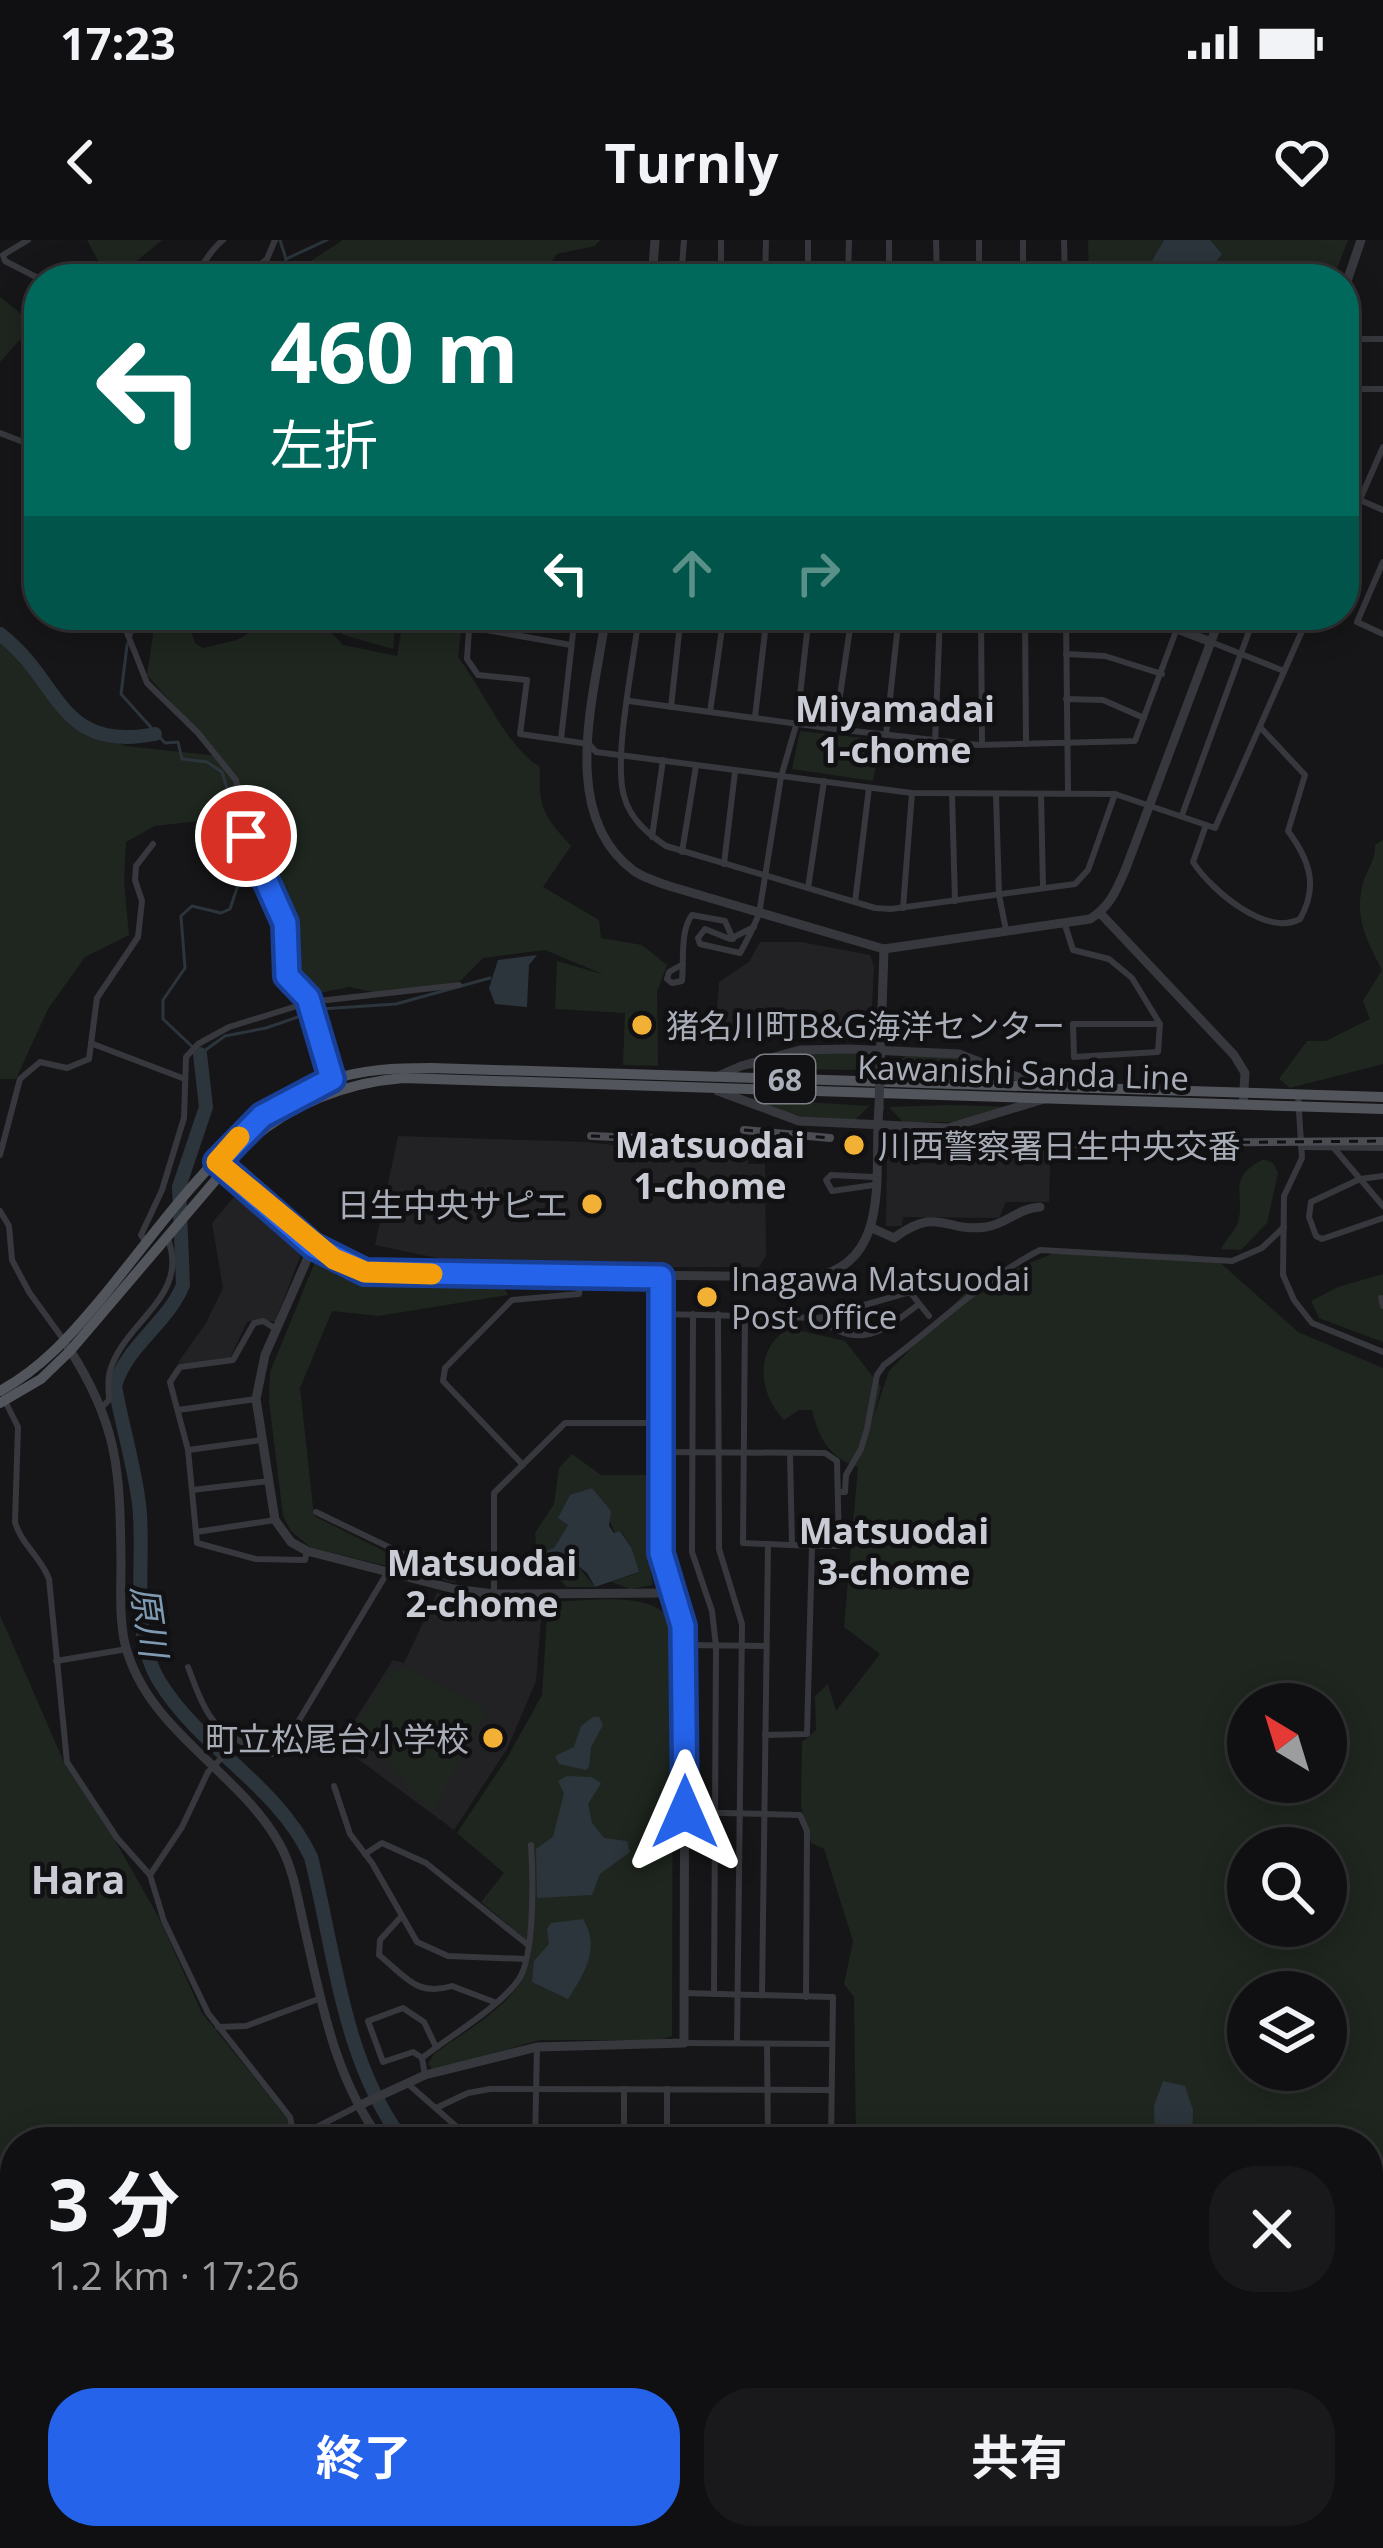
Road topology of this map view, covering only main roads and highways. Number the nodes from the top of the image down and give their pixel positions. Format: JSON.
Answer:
{"nodes":[{"id":1,"x":1383,"y":1097,"type":"edge"},
{"id":2,"x":1297,"y":1101,"type":"junction"},
{"id":3,"x":1383,"y":1109,"type":"edge"},
{"id":4,"x":221,"y":1166,"type":"junction"},
{"id":5,"x":151,"y":1247,"type":"junction"},
{"id":6,"x":2,"y":1399,"type":"edge"}],
"edges":[{"from":1,"to":2,"type":"main road","name":"Kawanishi Sanda Line","number":"68"},
{"from":2,"to":3,"type":"main road","name":"Kawanishi Sanda Line","number":"68"},
{"from":2,"to":4,"type":"main road","name":"Kawanishi Sanda Line","number":"68"},
{"from":4,"to":5,"type":"main road","name":"Kawanishi Sanda Line","number":"68"},
{"from":4,"to":5,"type":"main road","name":"Kawanishi Sanda Line","number":"68"},
{"from":5,"to":6,"type":"main road","name":"Kawanishi Sanda Line","number":"68"}]}
